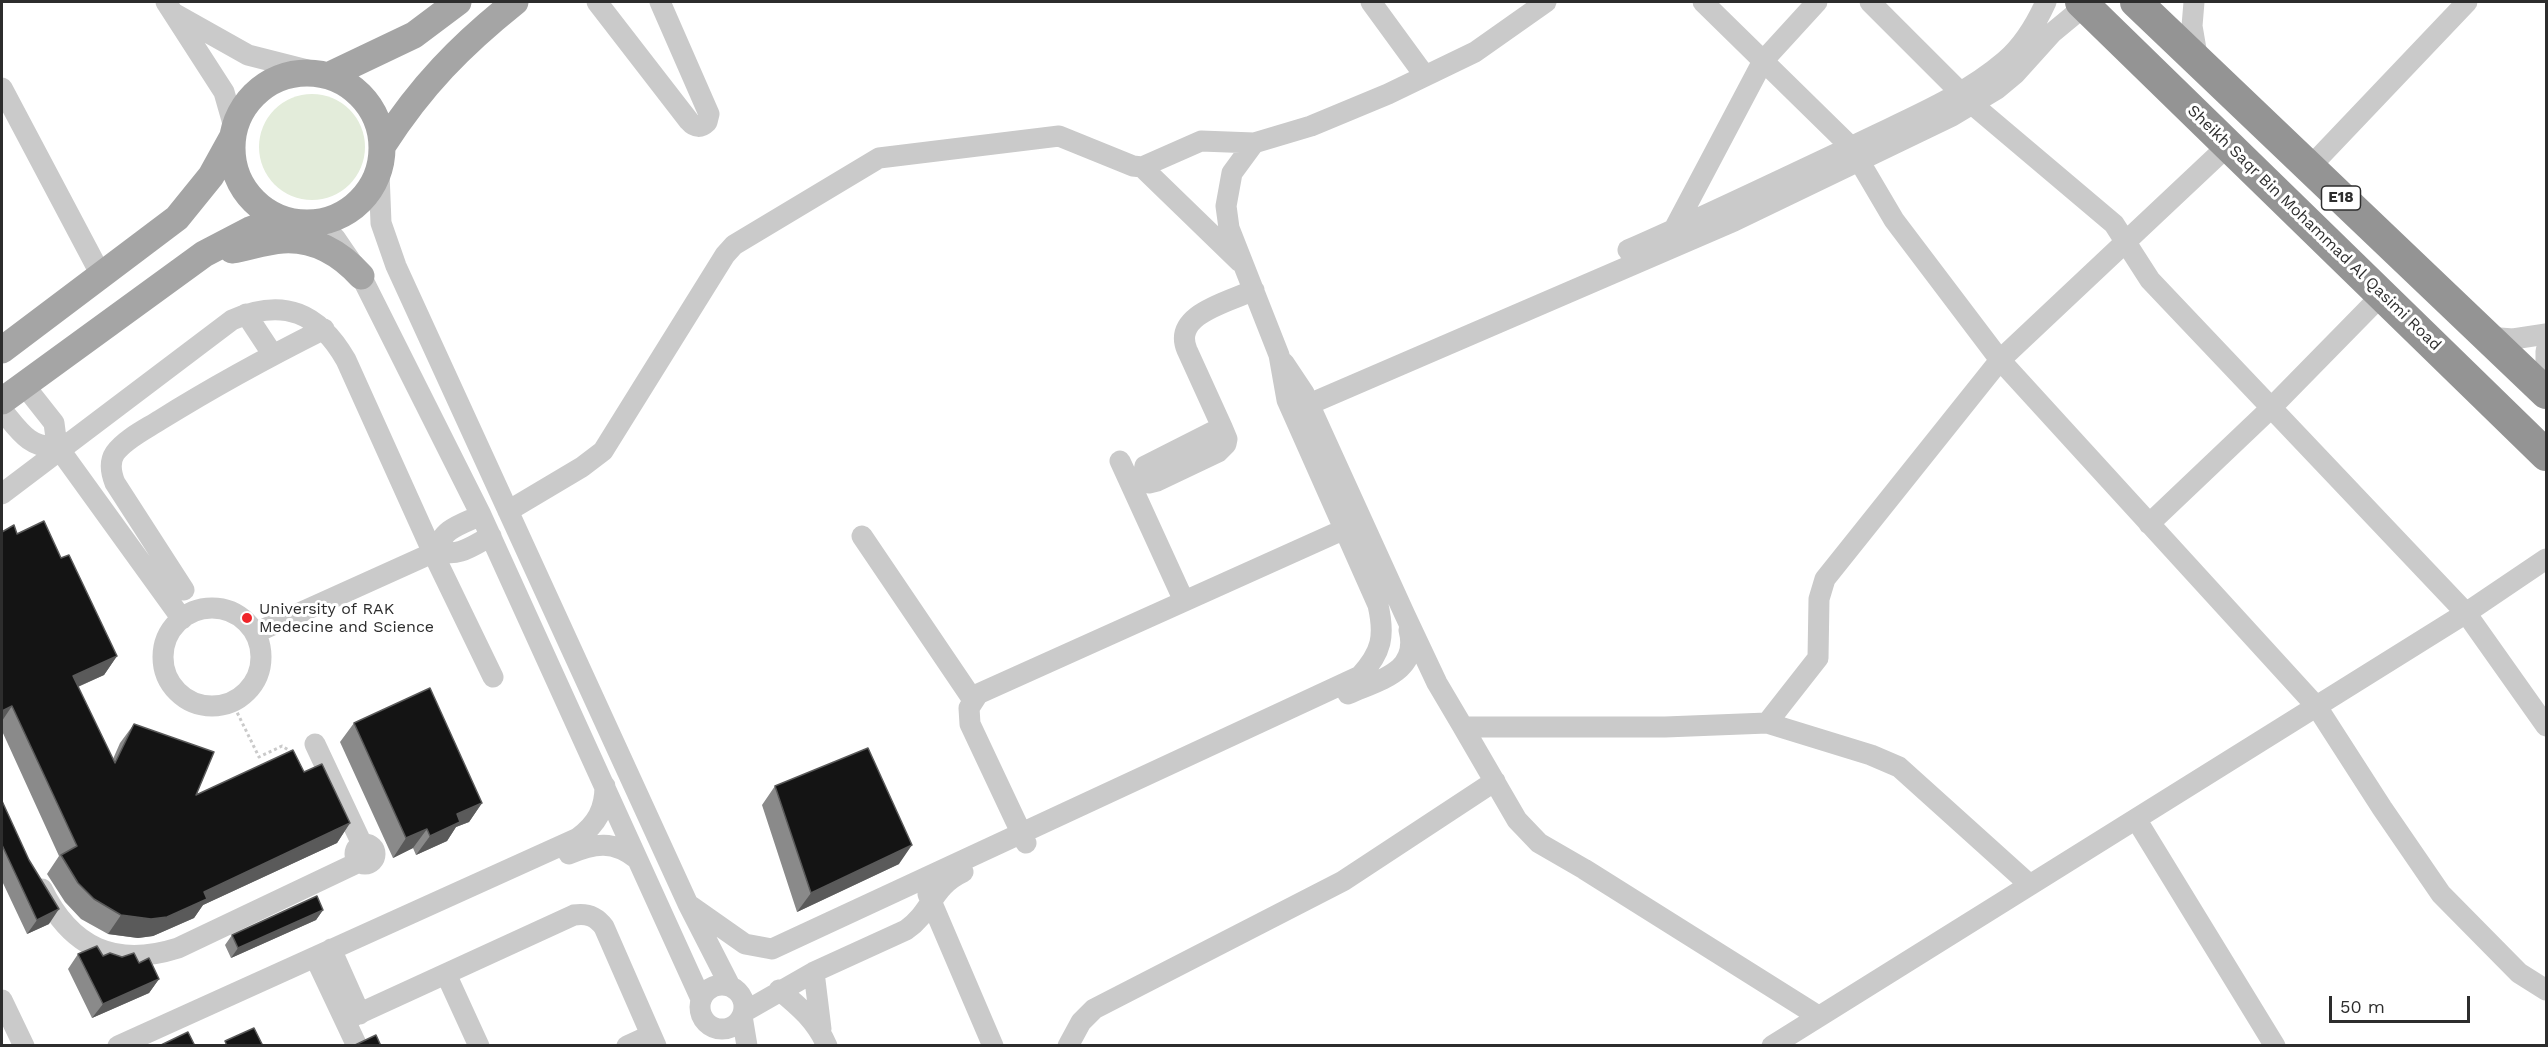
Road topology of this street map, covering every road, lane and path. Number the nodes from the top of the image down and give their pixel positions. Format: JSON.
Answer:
{"nodes":[{"id":1,"x":458,"y":2,"type":"edge"},
{"id":2,"x":515,"y":2,"type":"edge"},
{"id":3,"x":597,"y":2,"type":"edge"},
{"id":4,"x":660,"y":2,"type":"edge"},
{"id":5,"x":1371,"y":2,"type":"edge"},
{"id":6,"x":1545,"y":2,"type":"edge"},
{"id":7,"x":1703,"y":2,"type":"edge"},
{"id":8,"x":1817,"y":2,"type":"edge"},
{"id":9,"x":1870,"y":2,"type":"edge"},
{"id":10,"x":2046,"y":2,"type":"edge"},
{"id":11,"x":2136,"y":2,"type":"edge"},
{"id":12,"x":2194,"y":2,"type":"edge"},
{"id":13,"x":2467,"y":2,"type":"edge"},
{"id":14,"x":2073,"y":6,"type":"edge"},
{"id":15,"x":170,"y":8,"type":"edge"},
{"id":16,"x":686,"y":60,"type":"junction"},
{"id":17,"x":1763,"y":61,"type":"junction"},
{"id":18,"x":2198,"y":61,"type":"junction"},
{"id":19,"x":323,"y":74,"type":"junction"},
{"id":20,"x":654,"y":75,"type":"junction"},
{"id":21,"x":1425,"y":76,"type":"junction"},
{"id":22,"x":2,"y":88,"type":"edge"},
{"id":23,"x":1966,"y":98,"type":"junction"},
{"id":24,"x":233,"y":133,"type":"junction"},
{"id":25,"x":1254,"y":143,"type":"junction"},
{"id":26,"x":383,"y":145,"type":"junction"},
{"id":27,"x":1856,"y":154,"type":"junction"},
{"id":28,"x":2219,"y":154,"type":"junction"},
{"id":29,"x":1142,"y":167,"type":"junction"},
{"id":30,"x":2309,"y":168,"type":"junction"},
{"id":31,"x":379,"y":173,"type":"junction"},
{"id":32,"x":292,"y":221,"type":"junction"},
{"id":33,"x":1670,"y":240,"type":"junction"},
{"id":34,"x":2125,"y":242,"type":"junction"},
{"id":35,"x":204,"y":254,"type":"junction"},
{"id":36,"x":1244,"y":267,"type":"junction"},
{"id":37,"x":100,"y":275,"type":"junction"},
{"id":38,"x":361,"y":276,"type":"junction"},
{"id":39,"x":1254,"y":290,"type":"junction"},
{"id":40,"x":2373,"y":304,"type":"junction"},
{"id":41,"x":246,"y":314,"type":"junction"},
{"id":42,"x":2409,"y":321,"type":"junction"},
{"id":43,"x":324,"y":329,"type":"junction"},
{"id":44,"x":2547,"y":334,"type":"edge"},
{"id":45,"x":2487,"y":337,"type":"junction"},
{"id":46,"x":2,"y":350,"type":"edge"},
{"id":47,"x":2547,"y":351,"type":"edge"},
{"id":48,"x":273,"y":355,"type":"junction"},
{"id":49,"x":2000,"y":360,"type":"junction"},
{"id":50,"x":2547,"y":383,"type":"edge"},
{"id":51,"x":24,"y":385,"type":"junction"},
{"id":52,"x":2547,"y":393,"type":"edge"},
{"id":53,"x":2,"y":401,"type":"edge"},
{"id":54,"x":1298,"y":402,"type":"junction"},
{"id":55,"x":2270,"y":409,"type":"junction"},
{"id":56,"x":2,"y":410,"type":"edge"},
{"id":57,"x":1222,"y":427,"type":"dead end"},
{"id":58,"x":59,"y":448,"type":"junction"},
{"id":59,"x":2544,"y":453,"type":"edge"},
{"id":60,"x":1120,"y":461,"type":"dead end"},
{"id":61,"x":2,"y":494,"type":"edge"},
{"id":62,"x":508,"y":511,"type":"junction"},
{"id":63,"x":481,"y":515,"type":"junction"},
{"id":64,"x":2149,"y":524,"type":"junction"},
{"id":65,"x":1354,"y":525,"type":"junction"},
{"id":66,"x":491,"y":536,"type":"junction"},
{"id":67,"x":862,"y":536,"type":"dead end"},
{"id":68,"x":436,"y":552,"type":"junction"},
{"id":69,"x":2547,"y":559,"type":"edge"},
{"id":70,"x":184,"y":590,"type":"dead end"},
{"id":71,"x":1184,"y":601,"type":"junction"},
{"id":72,"x":2466,"y":613,"type":"junction"},
{"id":73,"x":1405,"y":615,"type":"junction"},
{"id":74,"x":182,"y":619,"type":"junction"},
{"id":75,"x":255,"y":633,"type":"junction"},
{"id":76,"x":1397,"y":672,"type":"junction"},
{"id":77,"x":493,"y":676,"type":"dead end"},
{"id":78,"x":1437,"y":683,"type":"junction"},
{"id":79,"x":973,"y":700,"type":"junction"},
{"id":80,"x":232,"y":702,"type":"junction"},
{"id":81,"x":2316,"y":707,"type":"junction"},
{"id":82,"x":1767,"y":723,"type":"junction"},
{"id":83,"x":2547,"y":726,"type":"edge"},
{"id":84,"x":1462,"y":727,"type":"junction"},
{"id":85,"x":315,"y":744,"type":"joint"},
{"id":86,"x":1495,"y":781,"type":"junction"},
{"id":87,"x":605,"y":786,"type":"junction"},
{"id":88,"x":2136,"y":819,"type":"junction"},
{"id":89,"x":1024,"y":838,"type":"junction"},
{"id":90,"x":637,"y":859,"type":"junction"},
{"id":91,"x":31,"y":867,"type":"edge"},
{"id":92,"x":922,"y":880,"type":"junction"},
{"id":93,"x":2030,"y":885,"type":"junction"},
{"id":94,"x":931,"y":901,"type":"junction"},
{"id":95,"x":688,"y":904,"type":"junction"},
{"id":96,"x":326,"y":958,"type":"junction"},
{"id":97,"x":814,"y":972,"type":"junction"},
{"id":98,"x":446,"y":974,"type":"junction"},
{"id":99,"x":730,"y":986,"type":"junction"},
{"id":100,"x":779,"y":990,"type":"junction"},
{"id":101,"x":2547,"y":990,"type":"edge"},
{"id":102,"x":701,"y":999,"type":"junction"},
{"id":103,"x":2,"y":1000,"type":"edge"},
{"id":104,"x":743,"y":1014,"type":"junction"},
{"id":105,"x":1818,"y":1016,"type":"junction"},
{"id":106,"x":353,"y":1017,"type":"junction"},
{"id":107,"x":2,"y":1031,"type":"edge"},
{"id":108,"x":173,"y":1031,"type":"junction"},
{"id":109,"x":716,"y":1036,"type":"edge"},
{"id":110,"x":824,"y":1039,"type":"edge"},
{"id":111,"x":654,"y":1040,"type":"edge"},
{"id":112,"x":8,"y":1046,"type":"edge"},
{"id":113,"x":24,"y":1046,"type":"edge"},
{"id":114,"x":118,"y":1046,"type":"edge"},
{"id":115,"x":143,"y":1046,"type":"edge"},
{"id":116,"x":357,"y":1046,"type":"edge"},
{"id":117,"x":479,"y":1046,"type":"edge"},
{"id":118,"x":627,"y":1046,"type":"edge"},
{"id":119,"x":747,"y":1046,"type":"edge"},
{"id":120,"x":993,"y":1046,"type":"edge"},
{"id":121,"x":1068,"y":1046,"type":"edge"},
{"id":122,"x":1772,"y":1046,"type":"edge"},
{"id":123,"x":2275,"y":1046,"type":"edge"}],
"edges":[{"from":1,"to":19,"type":"main road"},
{"from":2,"to":26,"type":"main road"},
{"from":3,"to":20,"type":"street"},
{"from":4,"to":16,"type":"street"},
{"from":5,"to":21,"type":"street"},
{"from":6,"to":21,"type":"street"},
{"from":7,"to":17,"type":"street"},
{"from":8,"to":17,"type":"street"},
{"from":9,"to":23,"type":"street"},
{"from":10,"to":23,"type":"street"},
{"from":11,"to":18,"type":"highway","number":"E18"},
{"from":12,"to":18,"type":"street"},
{"from":13,"to":30,"type":"street"},
{"from":14,"to":23,"type":"street"},
{"from":14,"to":28,"type":"street"},
{"from":14,"to":42,"type":"highway","name":"Sheikh Saqr Bin Mohammad Al Qasimi Road","number":"E18"},
{"from":15,"to":19,"type":"street"},
{"from":15,"to":24,"type":"street"},
{"from":16,"to":20,"type":"street"},
{"from":16,"to":20,"type":"street"},
{"from":17,"to":27,"type":"street"},
{"from":17,"to":33,"type":"street"},
{"from":18,"to":30,"type":"highway","number":"E18"},
{"from":19,"to":24,"type":"main road"},
{"from":19,"to":26,"type":"main road"},
{"from":21,"to":25,"type":"street"},
{"from":22,"to":37,"type":"street"},
{"from":23,"to":27,"type":"street"},
{"from":23,"to":34,"type":"street"},
{"from":24,"to":32,"type":"main road"},
{"from":24,"to":37,"type":"main road"},
{"from":25,"to":29,"type":"street"},
{"from":25,"to":36,"type":"street"},
{"from":26,"to":31,"type":"main road"},
{"from":27,"to":33,"type":"street"},
{"from":27,"to":49,"type":"street"},
{"from":28,"to":34,"type":"street"},
{"from":28,"to":40,"type":"street"},
{"from":29,"to":36,"type":"street"},
{"from":29,"to":62,"type":"street"},
{"from":30,"to":45,"type":"highway","number":"E18"},
{"from":31,"to":32,"type":"main road"},
{"from":31,"to":62,"type":"street"},
{"from":32,"to":35,"type":"main road"},
{"from":32,"to":38,"type":"street"},
{"from":33,"to":54,"type":"street"},
{"from":34,"to":49,"type":"street"},
{"from":34,"to":55,"type":"street"},
{"from":35,"to":38,"type":"main road"},
{"from":35,"to":51,"type":"main road"},
{"from":36,"to":39,"type":"street"},
{"from":37,"to":46,"type":"main road"},
{"from":38,"to":63,"type":"street"},
{"from":39,"to":54,"type":"street"},
{"from":39,"to":57,"type":"street"},
{"from":40,"to":42,"type":"street"},
{"from":40,"to":55,"type":"street"},
{"from":41,"to":43,"type":"street"},
{"from":41,"to":48,"type":"street"},
{"from":41,"to":58,"type":"street"},
{"from":42,"to":59,"type":"highway","name":"Sheikh Saqr Bin Mohammad Al Qasimi Road","number":"E18"},
{"from":43,"to":48,"type":"street"},
{"from":43,"to":68,"type":"street"},
{"from":44,"to":45,"type":"street"},
{"from":45,"to":52,"type":"highway","number":"E18"},
{"from":47,"to":50,"type":"street"},
{"from":48,"to":70,"type":"street"},
{"from":49,"to":64,"type":"street"},
{"from":49,"to":82,"type":"street"},
{"from":51,"to":53,"type":"main road"},
{"from":51,"to":58,"type":"street"},
{"from":54,"to":65,"type":"street"},
{"from":55,"to":64,"type":"street"},
{"from":55,"to":72,"type":"street"},
{"from":56,"to":58,"type":"street"},
{"from":58,"to":61,"type":"street"},
{"from":58,"to":74,"type":"street"},
{"from":60,"to":71,"type":"street"},
{"from":62,"to":95,"type":"street"},
{"from":63,"to":66,"type":"street"},
{"from":63,"to":68,"type":"street"},
{"from":64,"to":81,"type":"street"},
{"from":65,"to":71,"type":"street"},
{"from":65,"to":73,"type":"street"},
{"from":65,"to":89,"type":"street"},
{"from":66,"to":68,"type":"street"},
{"from":66,"to":87,"type":"street"},
{"from":67,"to":79,"type":"street"},
{"from":68,"to":75,"type":"street"},
{"from":68,"to":77,"type":"street"},
{"from":69,"to":72,"type":"street"},
{"from":71,"to":79,"type":"street"},
{"from":72,"to":81,"type":"street"},
{"from":72,"to":83,"type":"street"},
{"from":73,"to":76,"type":"street"},
{"from":73,"to":78,"type":"street"},
{"from":74,"to":75,"type":"street"},
{"from":74,"to":80,"type":"street"},
{"from":75,"to":80,"type":"street"},
{"from":76,"to":78,"type":"street"},
{"from":76,"to":89,"type":"street"},
{"from":78,"to":84,"type":"street"},
{"from":79,"to":89,"type":"street"},
{"from":80,"to":85,"type":"path"},
{"from":81,"to":88,"type":"street"},
{"from":81,"to":101,"type":"street"},
{"from":82,"to":84,"type":"street"},
{"from":82,"to":93,"type":"street"},
{"from":84,"to":86,"type":"street"},
{"from":85,"to":91,"type":"street"},
{"from":86,"to":105,"type":"street"},
{"from":86,"to":121,"type":"street"},
{"from":87,"to":90,"type":"street"},
{"from":87,"to":96,"type":"street"},
{"from":88,"to":93,"type":"street"},
{"from":88,"to":123,"type":"street"},
{"from":89,"to":92,"type":"street"},
{"from":89,"to":94,"type":"street"},
{"from":90,"to":96,"type":"street"},
{"from":90,"to":102,"type":"street"},
{"from":92,"to":94,"type":"street"},
{"from":92,"to":95,"type":"street"},
{"from":93,"to":105,"type":"street"},
{"from":94,"to":97,"type":"street"},
{"from":94,"to":120,"type":"street"},
{"from":95,"to":99,"type":"street"},
{"from":96,"to":106,"type":"street"},
{"from":96,"to":108,"type":"street"},
{"from":97,"to":100,"type":"street"},
{"from":97,"to":110,"type":"street"},
{"from":98,"to":106,"type":"street"},
{"from":98,"to":111,"type":"street"},
{"from":98,"to":117,"type":"street"},
{"from":99,"to":102,"type":"street"},
{"from":99,"to":104,"type":"street"},
{"from":100,"to":104,"type":"street"},
{"from":100,"to":110,"type":"street"},
{"from":102,"to":109,"type":"street"},
{"from":103,"to":113,"type":"street"},
{"from":104,"to":109,"type":"street"},
{"from":104,"to":119,"type":"street"},
{"from":105,"to":122,"type":"street"},
{"from":106,"to":116,"type":"street"},
{"from":107,"to":112,"type":"street"},
{"from":108,"to":114,"type":"street"},
{"from":108,"to":115,"type":"street"},
{"from":111,"to":118,"type":"street"}]}
